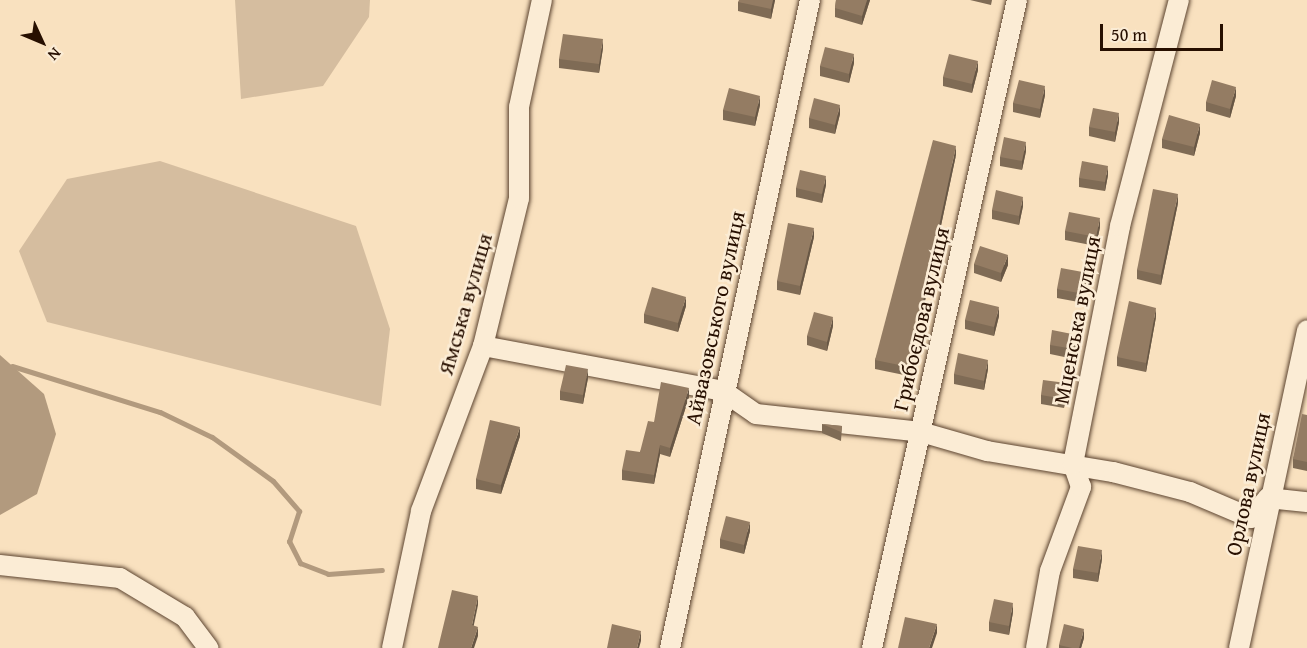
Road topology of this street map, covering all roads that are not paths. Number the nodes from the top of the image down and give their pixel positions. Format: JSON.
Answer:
{"nodes":[{"id":1,"x":542,"y":0,"type":"edge"},
{"id":2,"x":810,"y":0,"type":"edge"},
{"id":3,"x":1017,"y":0,"type":"edge"},
{"id":4,"x":1179,"y":0,"type":"edge"},
{"id":5,"x":1307,"y":330,"type":"edge"},
{"id":6,"x":483,"y":346,"type":"junction"},
{"id":7,"x":723,"y":391,"type":"junction"},
{"id":8,"x":921,"y":432,"type":"junction"},
{"id":9,"x":1073,"y":464,"type":"junction"},
{"id":10,"x":1268,"y":498,"type":"junction"},
{"id":11,"x":1307,"y":502,"type":"edge"},
{"id":12,"x":0,"y":565,"type":"edge"},
{"id":13,"x":208,"y":648,"type":"edge"},
{"id":14,"x":392,"y":648,"type":"edge"},
{"id":15,"x":670,"y":648,"type":"edge"},
{"id":16,"x":872,"y":648,"type":"edge"},
{"id":17,"x":1036,"y":648,"type":"edge"},
{"id":18,"x":1239,"y":648,"type":"edge"}],
"edges":[{"from":1,"to":6,"type":"street","name":"Ямська вулиця"},
{"from":2,"to":7,"type":"street","name":"Айвазовського вулиця"},
{"from":3,"to":8,"type":"street","name":"Грибоєдова вулиця"},
{"from":4,"to":9,"type":"street","name":"Мценська вулиця"},
{"from":5,"to":10,"type":"street","name":"Орлова вулиця"},
{"from":6,"to":7,"type":"street"},
{"from":6,"to":14,"type":"street","name":"Ямська вулиця"},
{"from":7,"to":8,"type":"street"},
{"from":7,"to":15,"type":"street","name":"Айвазовського вулиця"},
{"from":8,"to":9,"type":"street"},
{"from":8,"to":16,"type":"street","name":"Грибоєдова вулиця"},
{"from":9,"to":10,"type":"street"},
{"from":9,"to":17,"type":"street","name":"Мценська вулиця"},
{"from":10,"to":11,"type":"street"},
{"from":10,"to":18,"type":"street","name":"Орлова вулиця"},
{"from":12,"to":13,"type":"street"}]}
